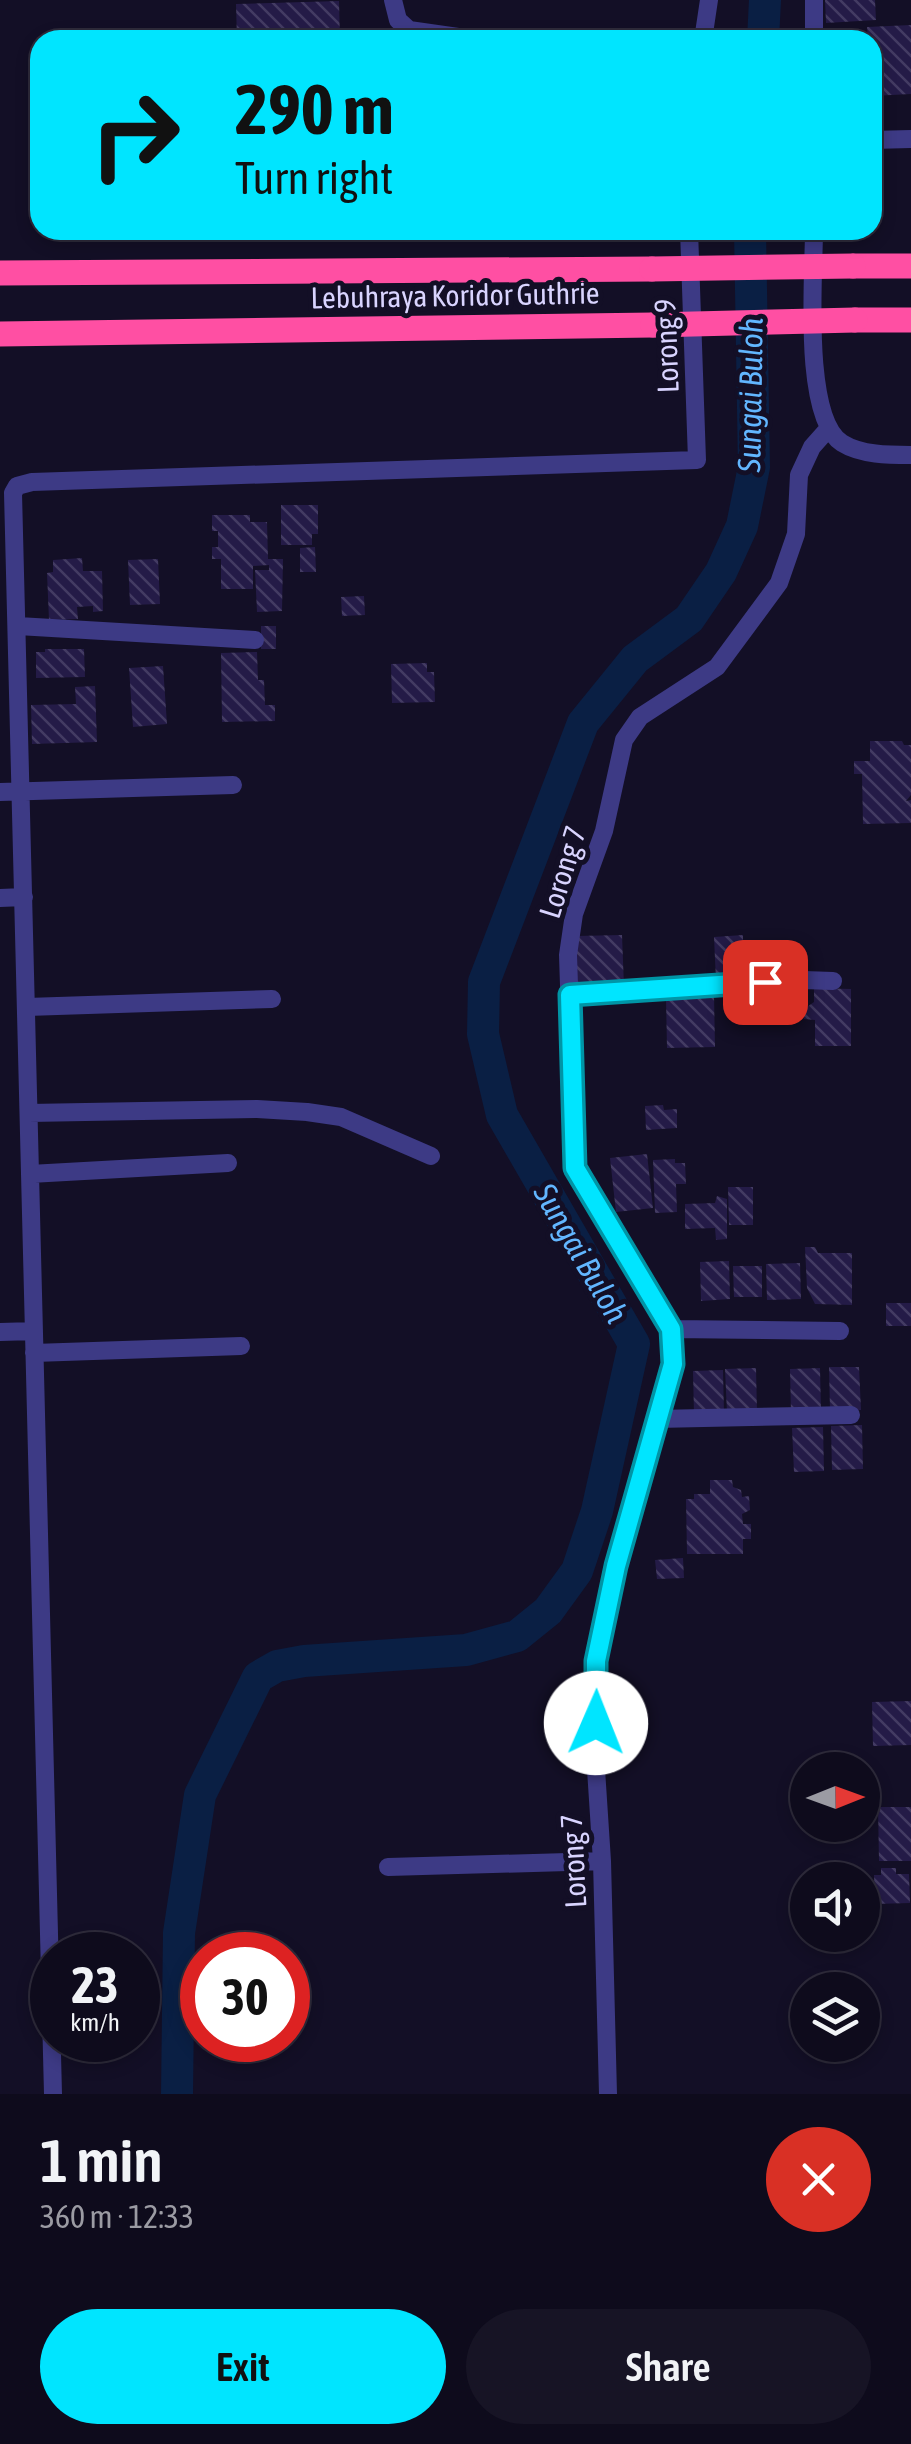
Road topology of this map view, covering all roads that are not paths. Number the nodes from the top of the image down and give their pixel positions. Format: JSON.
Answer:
{"nodes":[{"id":1,"x":392,"y":0,"type":"edge"},
{"id":2,"x":709,"y":0,"type":"edge"},
{"id":3,"x":814,"y":0,"type":"edge"},
{"id":4,"x":409,"y":30,"type":"edge"},
{"id":5,"x":704,"y":30,"type":"edge"},
{"id":6,"x":814,"y":30,"type":"edge"},
{"id":7,"x":911,"y":138,"type":"edge"},
{"id":8,"x":882,"y":139,"type":"edge"},
{"id":9,"x":689,"y":240,"type":"edge"},
{"id":10,"x":814,"y":240,"type":"edge"},
{"id":11,"x":911,"y":266,"type":"edge"},
{"id":12,"x":0,"y":272,"type":"edge"},
{"id":13,"x":911,"y":320,"type":"edge"},
{"id":14,"x":0,"y":334,"type":"edge"},
{"id":15,"x":828,"y":428,"type":"junction"},
{"id":16,"x":911,"y":455,"type":"edge"},
{"id":17,"x":6,"y":504,"type":"edge"},
{"id":18,"x":18,"y":626,"type":"junction"},
{"id":19,"x":256,"y":640,"type":"dead end"},
{"id":20,"x":10,"y":691,"type":"edge"},
{"id":21,"x":233,"y":784,"type":"dead end"},
{"id":22,"x":0,"y":792,"type":"edge"},
{"id":23,"x":22,"y":792,"type":"junction"},
{"id":24,"x":24,"y":897,"type":"junction"},
{"id":25,"x":0,"y":898,"type":"edge"},
{"id":26,"x":833,"y":981,"type":"dead end"},
{"id":27,"x":570,"y":995,"type":"junction"},
{"id":28,"x":272,"y":999,"type":"dead end"},
{"id":29,"x":26,"y":1007,"type":"junction"},
{"id":30,"x":29,"y":1113,"type":"junction"},
{"id":31,"x":432,"y":1156,"type":"dead end"},
{"id":32,"x":228,"y":1163,"type":"dead end"},
{"id":33,"x":30,"y":1174,"type":"junction"},
{"id":34,"x":671,"y":1329,"type":"junction"},
{"id":35,"x":840,"y":1330,"type":"dead end"},
{"id":36,"x":34,"y":1331,"type":"junction"},
{"id":37,"x":0,"y":1332,"type":"edge"},
{"id":38,"x":242,"y":1346,"type":"dead end"},
{"id":39,"x":34,"y":1353,"type":"junction"},
{"id":40,"x":852,"y":1415,"type":"dead end"},
{"id":41,"x":656,"y":1418,"type":"junction"},
{"id":42,"x":602,"y":1861,"type":"junction"},
{"id":43,"x":388,"y":1868,"type":"dead end"},
{"id":44,"x":53,"y":2094,"type":"edge"},
{"id":45,"x":608,"y":2094,"type":"edge"}],
"edges":[{"from":1,"to":4,"type":"street"},
{"from":2,"to":5,"type":"street"},
{"from":3,"to":6,"type":"street"},
{"from":7,"to":8,"type":"street"},
{"from":9,"to":17,"type":"street","name":"Lorong 9"},
{"from":10,"to":15,"type":"street"},
{"from":11,"to":12,"type":"highway","name":"Lebuhraya Koridor Guthrie","bridge":true},
{"from":13,"to":14,"type":"highway","name":"Lebuhraya Koridor Guthrie","bridge":true},
{"from":15,"to":16,"type":"street"},
{"from":15,"to":27,"type":"street","name":"Lorong 7"},
{"from":17,"to":18,"type":"street"},
{"from":18,"to":19,"type":"street"},
{"from":18,"to":20,"type":"street"},
{"from":20,"to":23,"type":"street"},
{"from":21,"to":23,"type":"street"},
{"from":22,"to":23,"type":"street"},
{"from":23,"to":24,"type":"street"},
{"from":24,"to":25,"type":"street"},
{"from":24,"to":29,"type":"street"},
{"from":26,"to":27,"type":"street"},
{"from":27,"to":34,"type":"street","name":"Lorong 7"},
{"from":28,"to":29,"type":"street"},
{"from":29,"to":30,"type":"street"},
{"from":30,"to":31,"type":"street"},
{"from":30,"to":33,"type":"street"},
{"from":32,"to":33,"type":"street"},
{"from":33,"to":36,"type":"street"},
{"from":34,"to":35,"type":"street"},
{"from":34,"to":41,"type":"street","name":"Lorong 7"},
{"from":36,"to":37,"type":"street"},
{"from":36,"to":39,"type":"street"},
{"from":38,"to":39,"type":"street"},
{"from":39,"to":44,"type":"street"},
{"from":40,"to":41,"type":"street"},
{"from":41,"to":42,"type":"street","name":"Lorong 7"},
{"from":42,"to":43,"type":"street"},
{"from":42,"to":45,"type":"street","name":"Lorong 7"}]}
